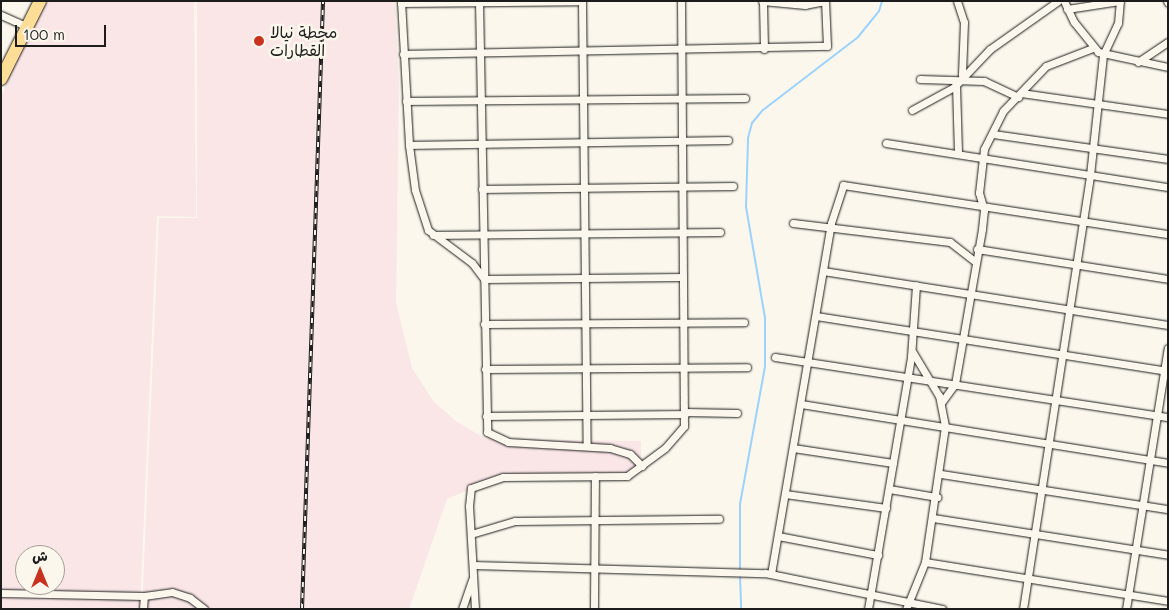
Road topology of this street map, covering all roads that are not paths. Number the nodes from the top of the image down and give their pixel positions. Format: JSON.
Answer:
{"nodes":[{"id":1,"x":32,"y":1,"type":"edge"},
{"id":2,"x":40,"y":1,"type":"edge"},
{"id":3,"x":580,"y":1,"type":"edge"},
{"id":4,"x":681,"y":1,"type":"edge"},
{"id":5,"x":763,"y":1,"type":"edge"},
{"id":6,"x":957,"y":1,"type":"edge"},
{"id":7,"x":1058,"y":1,"type":"edge"},
{"id":8,"x":1064,"y":1,"type":"edge"},
{"id":9,"x":1120,"y":1,"type":"edge"},
{"id":10,"x":401,"y":2,"type":"edge"},
{"id":11,"x":479,"y":2,"type":"edge"},
{"id":12,"x":1067,"y":9,"type":"junction"},
{"id":13,"x":1,"y":15,"type":"edge"},
{"id":14,"x":23,"y":24,"type":"junction"},
{"id":15,"x":1168,"y":42,"type":"edge"},
{"id":16,"x":1094,"y":48,"type":"junction"},
{"id":17,"x":764,"y":49,"type":"junction"},
{"id":18,"x":681,"y":50,"type":"junction"},
{"id":19,"x":582,"y":52,"type":"junction"},
{"id":20,"x":403,"y":54,"type":"junction"},
{"id":21,"x":480,"y":54,"type":"junction"},
{"id":22,"x":1103,"y":55,"type":"junction"},
{"id":23,"x":1,"y":59,"type":"edge"},
{"id":24,"x":1138,"y":62,"type":"junction"},
{"id":25,"x":1168,"y":67,"type":"edge"},
{"id":26,"x":1,"y":79,"type":"edge"},
{"id":27,"x":920,"y":79,"type":"dead end"},
{"id":28,"x":958,"y":80,"type":"junction"},
{"id":29,"x":682,"y":95,"type":"junction"},
{"id":30,"x":1019,"y":95,"type":"junction"},
{"id":31,"x":481,"y":97,"type":"junction"},
{"id":32,"x":582,"y":97,"type":"junction"},
{"id":33,"x":745,"y":98,"type":"dead end"},
{"id":34,"x":406,"y":101,"type":"junction"},
{"id":35,"x":1100,"y":104,"type":"junction"},
{"id":36,"x":912,"y":110,"type":"dead end"},
{"id":37,"x":1168,"y":114,"type":"edge"},
{"id":38,"x":993,"y":134,"type":"junction"},
{"id":39,"x":682,"y":140,"type":"junction"},
{"id":40,"x":728,"y":140,"type":"dead end"},
{"id":41,"x":583,"y":142,"type":"junction"},
{"id":42,"x":886,"y":143,"type":"dead end"},
{"id":43,"x":482,"y":144,"type":"junction"},
{"id":44,"x":409,"y":145,"type":"junction"},
{"id":45,"x":1094,"y":147,"type":"junction"},
{"id":46,"x":958,"y":154,"type":"junction"},
{"id":47,"x":982,"y":158,"type":"junction"},
{"id":48,"x":1168,"y":159,"type":"edge"},
{"id":49,"x":1090,"y":175,"type":"junction"},
{"id":50,"x":683,"y":186,"type":"junction"},
{"id":51,"x":734,"y":186,"type":"dead end"},
{"id":52,"x":583,"y":187,"type":"junction"},
{"id":53,"x":1168,"y":187,"type":"edge"},
{"id":54,"x":482,"y":189,"type":"junction"},
{"id":55,"x":983,"y":205,"type":"junction"},
{"id":56,"x":1083,"y":220,"type":"junction"},
{"id":57,"x":793,"y":223,"type":"dead end"},
{"id":58,"x":830,"y":228,"type":"junction"},
{"id":59,"x":683,"y":232,"type":"junction"},
{"id":60,"x":720,"y":232,"type":"dead end"},
{"id":61,"x":583,"y":233,"type":"junction"},
{"id":62,"x":1168,"y":234,"type":"edge"},
{"id":63,"x":433,"y":235,"type":"junction"},
{"id":64,"x":483,"y":235,"type":"junction"},
{"id":65,"x":977,"y":249,"type":"junction"},
{"id":66,"x":974,"y":260,"type":"junction"},
{"id":67,"x":1076,"y":266,"type":"junction"},
{"id":68,"x":823,"y":271,"type":"junction"},
{"id":69,"x":684,"y":277,"type":"junction"},
{"id":70,"x":583,"y":278,"type":"junction"},
{"id":71,"x":484,"y":279,"type":"junction"},
{"id":72,"x":1168,"y":279,"type":"edge"},
{"id":73,"x":916,"y":285,"type":"junction"},
{"id":74,"x":968,"y":293,"type":"junction"},
{"id":75,"x":1070,"y":309,"type":"junction"},
{"id":76,"x":816,"y":316,"type":"junction"},
{"id":77,"x":684,"y":322,"type":"junction"},
{"id":78,"x":744,"y":322,"type":"dead end"},
{"id":79,"x":584,"y":323,"type":"junction"},
{"id":80,"x":484,"y":324,"type":"junction"},
{"id":81,"x":1168,"y":325,"type":"edge"},
{"id":82,"x":914,"y":330,"type":"junction"},
{"id":83,"x":962,"y":337,"type":"junction"},
{"id":84,"x":1168,"y":348,"type":"edge"},
{"id":85,"x":912,"y":350,"type":"junction"},
{"id":86,"x":1063,"y":355,"type":"junction"},
{"id":87,"x":775,"y":357,"type":"dead end"},
{"id":88,"x":808,"y":362,"type":"junction"},
{"id":89,"x":747,"y":367,"type":"dead end"},
{"id":90,"x":485,"y":368,"type":"junction"},
{"id":91,"x":585,"y":368,"type":"junction"},
{"id":92,"x":684,"y":368,"type":"junction"},
{"id":93,"x":1166,"y":371,"type":"edge"},
{"id":94,"x":908,"y":376,"type":"junction"},
{"id":95,"x":927,"y":379,"type":"junction"},
{"id":96,"x":955,"y":384,"type":"junction"},
{"id":97,"x":1056,"y":400,"type":"junction"},
{"id":98,"x":942,"y":403,"type":"junction"},
{"id":99,"x":801,"y":404,"type":"junction"},
{"id":100,"x":685,"y":413,"type":"junction"},
{"id":101,"x":737,"y":413,"type":"dead end"},
{"id":102,"x":586,"y":415,"type":"junction"},
{"id":103,"x":486,"y":416,"type":"junction"},
{"id":104,"x":1157,"y":416,"type":"junction"},
{"id":105,"x":1168,"y":417,"type":"edge"},
{"id":106,"x":900,"y":420,"type":"junction"},
{"id":107,"x":945,"y":426,"type":"junction"},
{"id":108,"x":1049,"y":443,"type":"junction"},
{"id":109,"x":587,"y":444,"type":"junction"},
{"id":110,"x":793,"y":448,"type":"junction"},
{"id":111,"x":1150,"y":460,"type":"junction"},
{"id":112,"x":893,"y":463,"type":"junction"},
{"id":113,"x":1168,"y":463,"type":"edge"},
{"id":114,"x":642,"y":466,"type":"junction"},
{"id":115,"x":941,"y":474,"type":"junction"},
{"id":116,"x":595,"y":476,"type":"junction"},
{"id":117,"x":889,"y":489,"type":"junction"},
{"id":118,"x":1042,"y":489,"type":"junction"},
{"id":119,"x":786,"y":494,"type":"junction"},
{"id":120,"x":937,"y":497,"type":"junction"},
{"id":121,"x":1143,"y":505,"type":"junction"},
{"id":122,"x":886,"y":508,"type":"junction"},
{"id":123,"x":1168,"y":509,"type":"edge"},
{"id":124,"x":934,"y":518,"type":"junction"},
{"id":125,"x":595,"y":520,"type":"junction"},
{"id":126,"x":719,"y":520,"type":"dead end"},
{"id":127,"x":471,"y":534,"type":"junction"},
{"id":128,"x":1036,"y":534,"type":"junction"},
{"id":129,"x":778,"y":536,"type":"junction"},
{"id":130,"x":1136,"y":550,"type":"junction"},
{"id":131,"x":878,"y":555,"type":"junction"},
{"id":132,"x":1168,"y":555,"type":"edge"},
{"id":133,"x":925,"y":562,"type":"junction"},
{"id":134,"x":473,"y":565,"type":"junction"},
{"id":135,"x":594,"y":569,"type":"junction"},
{"id":136,"x":771,"y":574,"type":"junction"},
{"id":137,"x":474,"y":577,"type":"junction"},
{"id":138,"x":1028,"y":578,"type":"junction"},
{"id":139,"x":1,"y":593,"type":"edge"},
{"id":140,"x":871,"y":593,"type":"junction"},
{"id":141,"x":1128,"y":595,"type":"junction"},
{"id":142,"x":144,"y":596,"type":"junction"},
{"id":143,"x":1168,"y":601,"type":"edge"},
{"id":144,"x":906,"y":605,"type":"edge"},
{"id":145,"x":143,"y":609,"type":"edge"},
{"id":146,"x":204,"y":609,"type":"edge"},
{"id":147,"x":462,"y":609,"type":"edge"},
{"id":148,"x":475,"y":609,"type":"edge"},
{"id":149,"x":594,"y":609,"type":"edge"},
{"id":150,"x":868,"y":609,"type":"edge"},
{"id":151,"x":942,"y":609,"type":"edge"},
{"id":152,"x":1023,"y":609,"type":"edge"},
{"id":153,"x":1126,"y":609,"type":"edge"}],
"edges":[{"from":1,"to":14,"type":"highway"},
{"from":2,"to":14,"type":"highway"},
{"from":3,"to":11,"type":"street"},
{"from":3,"to":19,"type":"street"},
{"from":4,"to":18,"type":"street"},
{"from":5,"to":17,"type":"street"},
{"from":5,"to":17,"type":"street"},
{"from":6,"to":28,"type":"street"},
{"from":7,"to":28,"type":"street"},
{"from":8,"to":12,"type":"street"},
{"from":9,"to":12,"type":"street"},
{"from":9,"to":22,"type":"street"},
{"from":10,"to":11,"type":"street"},
{"from":10,"to":20,"type":"street"},
{"from":11,"to":21,"type":"street"},
{"from":12,"to":16,"type":"street"},
{"from":13,"to":14,"type":"street"},
{"from":14,"to":23,"type":"highway"},
{"from":14,"to":26,"type":"highway"},
{"from":15,"to":24,"type":"street"},
{"from":16,"to":22,"type":"street"},
{"from":16,"to":30,"type":"street"},
{"from":17,"to":18,"type":"street"},
{"from":18,"to":19,"type":"street"},
{"from":18,"to":29,"type":"street"},
{"from":19,"to":21,"type":"street"},
{"from":19,"to":32,"type":"street"},
{"from":20,"to":21,"type":"street"},
{"from":20,"to":34,"type":"street"},
{"from":21,"to":31,"type":"street"},
{"from":22,"to":24,"type":"street"},
{"from":22,"to":35,"type":"street"},
{"from":24,"to":25,"type":"street"},
{"from":27,"to":28,"type":"street"},
{"from":28,"to":30,"type":"street"},
{"from":28,"to":36,"type":"street"},
{"from":28,"to":46,"type":"street"},
{"from":29,"to":32,"type":"street"},
{"from":29,"to":33,"type":"street"},
{"from":29,"to":39,"type":"street"},
{"from":30,"to":35,"type":"street"},
{"from":30,"to":38,"type":"street"},
{"from":31,"to":32,"type":"street"},
{"from":31,"to":34,"type":"street"},
{"from":31,"to":43,"type":"street"},
{"from":32,"to":41,"type":"street"},
{"from":34,"to":44,"type":"street"},
{"from":35,"to":37,"type":"street"},
{"from":35,"to":45,"type":"street"},
{"from":38,"to":45,"type":"street"},
{"from":38,"to":47,"type":"street"},
{"from":39,"to":40,"type":"street"},
{"from":39,"to":41,"type":"street"},
{"from":39,"to":50,"type":"street"},
{"from":41,"to":43,"type":"street"},
{"from":41,"to":52,"type":"street"},
{"from":42,"to":46,"type":"street"},
{"from":43,"to":44,"type":"street"},
{"from":43,"to":54,"type":"street"},
{"from":44,"to":63,"type":"street"},
{"from":45,"to":48,"type":"street"},
{"from":45,"to":49,"type":"street"},
{"from":46,"to":47,"type":"street"},
{"from":47,"to":49,"type":"street"},
{"from":47,"to":55,"type":"street"},
{"from":49,"to":53,"type":"street"},
{"from":49,"to":56,"type":"street"},
{"from":50,"to":51,"type":"street"},
{"from":50,"to":52,"type":"street"},
{"from":50,"to":59,"type":"street"},
{"from":52,"to":54,"type":"street"},
{"from":52,"to":61,"type":"street"},
{"from":54,"to":64,"type":"street"},
{"from":55,"to":56,"type":"street"},
{"from":55,"to":58,"type":"street"},
{"from":55,"to":65,"type":"street"},
{"from":56,"to":62,"type":"street"},
{"from":56,"to":67,"type":"street"},
{"from":57,"to":58,"type":"street"},
{"from":58,"to":66,"type":"street"},
{"from":58,"to":68,"type":"street"},
{"from":59,"to":60,"type":"street"},
{"from":59,"to":61,"type":"street"},
{"from":59,"to":69,"type":"street"},
{"from":61,"to":64,"type":"street"},
{"from":61,"to":70,"type":"street"},
{"from":63,"to":64,"type":"street"},
{"from":63,"to":71,"type":"street"},
{"from":64,"to":71,"type":"street"},
{"from":65,"to":66,"type":"street"},
{"from":65,"to":67,"type":"street"},
{"from":66,"to":74,"type":"street"},
{"from":67,"to":72,"type":"street"},
{"from":67,"to":75,"type":"street"},
{"from":68,"to":73,"type":"street"},
{"from":68,"to":76,"type":"street"},
{"from":69,"to":70,"type":"street"},
{"from":69,"to":77,"type":"street"},
{"from":70,"to":71,"type":"street"},
{"from":70,"to":79,"type":"street"},
{"from":71,"to":80,"type":"street"},
{"from":73,"to":74,"type":"street"},
{"from":73,"to":82,"type":"street"},
{"from":74,"to":75,"type":"street"},
{"from":74,"to":83,"type":"street"},
{"from":75,"to":81,"type":"street"},
{"from":75,"to":86,"type":"street"},
{"from":76,"to":82,"type":"street"},
{"from":76,"to":88,"type":"street"},
{"from":77,"to":78,"type":"street"},
{"from":77,"to":79,"type":"street"},
{"from":77,"to":92,"type":"street"},
{"from":79,"to":80,"type":"street"},
{"from":79,"to":91,"type":"street"},
{"from":80,"to":90,"type":"street"},
{"from":82,"to":83,"type":"street"},
{"from":82,"to":85,"type":"street"},
{"from":83,"to":86,"type":"street"},
{"from":83,"to":96,"type":"street"},
{"from":84,"to":93,"type":"street"},
{"from":85,"to":94,"type":"street"},
{"from":85,"to":95,"type":"street"},
{"from":86,"to":93,"type":"street"},
{"from":86,"to":97,"type":"street"},
{"from":87,"to":88,"type":"street"},
{"from":88,"to":94,"type":"street"},
{"from":88,"to":99,"type":"street"},
{"from":89,"to":92,"type":"street"},
{"from":90,"to":91,"type":"street"},
{"from":90,"to":103,"type":"street"},
{"from":91,"to":92,"type":"street"},
{"from":91,"to":102,"type":"street"},
{"from":92,"to":100,"type":"street"},
{"from":93,"to":104,"type":"street"},
{"from":94,"to":95,"type":"street"},
{"from":94,"to":106,"type":"street"},
{"from":95,"to":96,"type":"street"},
{"from":95,"to":98,"type":"street"},
{"from":96,"to":97,"type":"street"},
{"from":96,"to":98,"type":"street"},
{"from":97,"to":104,"type":"street"},
{"from":97,"to":108,"type":"street"},
{"from":98,"to":107,"type":"street"},
{"from":99,"to":106,"type":"street"},
{"from":99,"to":110,"type":"street"},
{"from":100,"to":101,"type":"street"},
{"from":100,"to":102,"type":"street"},
{"from":100,"to":114,"type":"street"},
{"from":102,"to":103,"type":"street"},
{"from":102,"to":109,"type":"street"},
{"from":103,"to":109,"type":"street"},
{"from":104,"to":105,"type":"street"},
{"from":104,"to":111,"type":"street"},
{"from":106,"to":107,"type":"street"},
{"from":106,"to":112,"type":"street"},
{"from":107,"to":108,"type":"street"},
{"from":107,"to":115,"type":"street"},
{"from":108,"to":111,"type":"street"},
{"from":108,"to":118,"type":"street"},
{"from":109,"to":114,"type":"street"},
{"from":110,"to":112,"type":"street"},
{"from":110,"to":119,"type":"street"},
{"from":111,"to":113,"type":"street"},
{"from":111,"to":121,"type":"street"},
{"from":112,"to":117,"type":"street"},
{"from":114,"to":116,"type":"street"},
{"from":115,"to":118,"type":"street"},
{"from":115,"to":120,"type":"street"},
{"from":116,"to":125,"type":"street"},
{"from":116,"to":127,"type":"street"},
{"from":117,"to":120,"type":"street"},
{"from":117,"to":122,"type":"street"},
{"from":118,"to":121,"type":"street"},
{"from":118,"to":128,"type":"street"},
{"from":119,"to":122,"type":"street"},
{"from":119,"to":129,"type":"street"},
{"from":120,"to":124,"type":"street"},
{"from":121,"to":123,"type":"street"},
{"from":121,"to":130,"type":"street"},
{"from":122,"to":131,"type":"street"},
{"from":124,"to":128,"type":"street"},
{"from":124,"to":133,"type":"street"},
{"from":125,"to":126,"type":"street"},
{"from":125,"to":127,"type":"street"},
{"from":125,"to":135,"type":"street"},
{"from":127,"to":134,"type":"street"},
{"from":128,"to":130,"type":"street"},
{"from":128,"to":138,"type":"street"},
{"from":129,"to":131,"type":"street"},
{"from":129,"to":136,"type":"street"},
{"from":130,"to":132,"type":"street"},
{"from":130,"to":141,"type":"street"},
{"from":131,"to":140,"type":"street"},
{"from":133,"to":138,"type":"street"},
{"from":133,"to":144,"type":"street"},
{"from":134,"to":135,"type":"street"},
{"from":134,"to":137,"type":"street"},
{"from":135,"to":136,"type":"street"},
{"from":135,"to":149,"type":"street"},
{"from":136,"to":140,"type":"street"},
{"from":137,"to":147,"type":"street"},
{"from":137,"to":148,"type":"street"},
{"from":138,"to":141,"type":"street"},
{"from":138,"to":152,"type":"street"},
{"from":139,"to":142,"type":"street"},
{"from":140,"to":144,"type":"street"},
{"from":140,"to":150,"type":"street"},
{"from":141,"to":143,"type":"street"},
{"from":141,"to":153,"type":"street"},
{"from":142,"to":145,"type":"street"},
{"from":142,"to":146,"type":"street"},
{"from":144,"to":151,"type":"street"}]}
